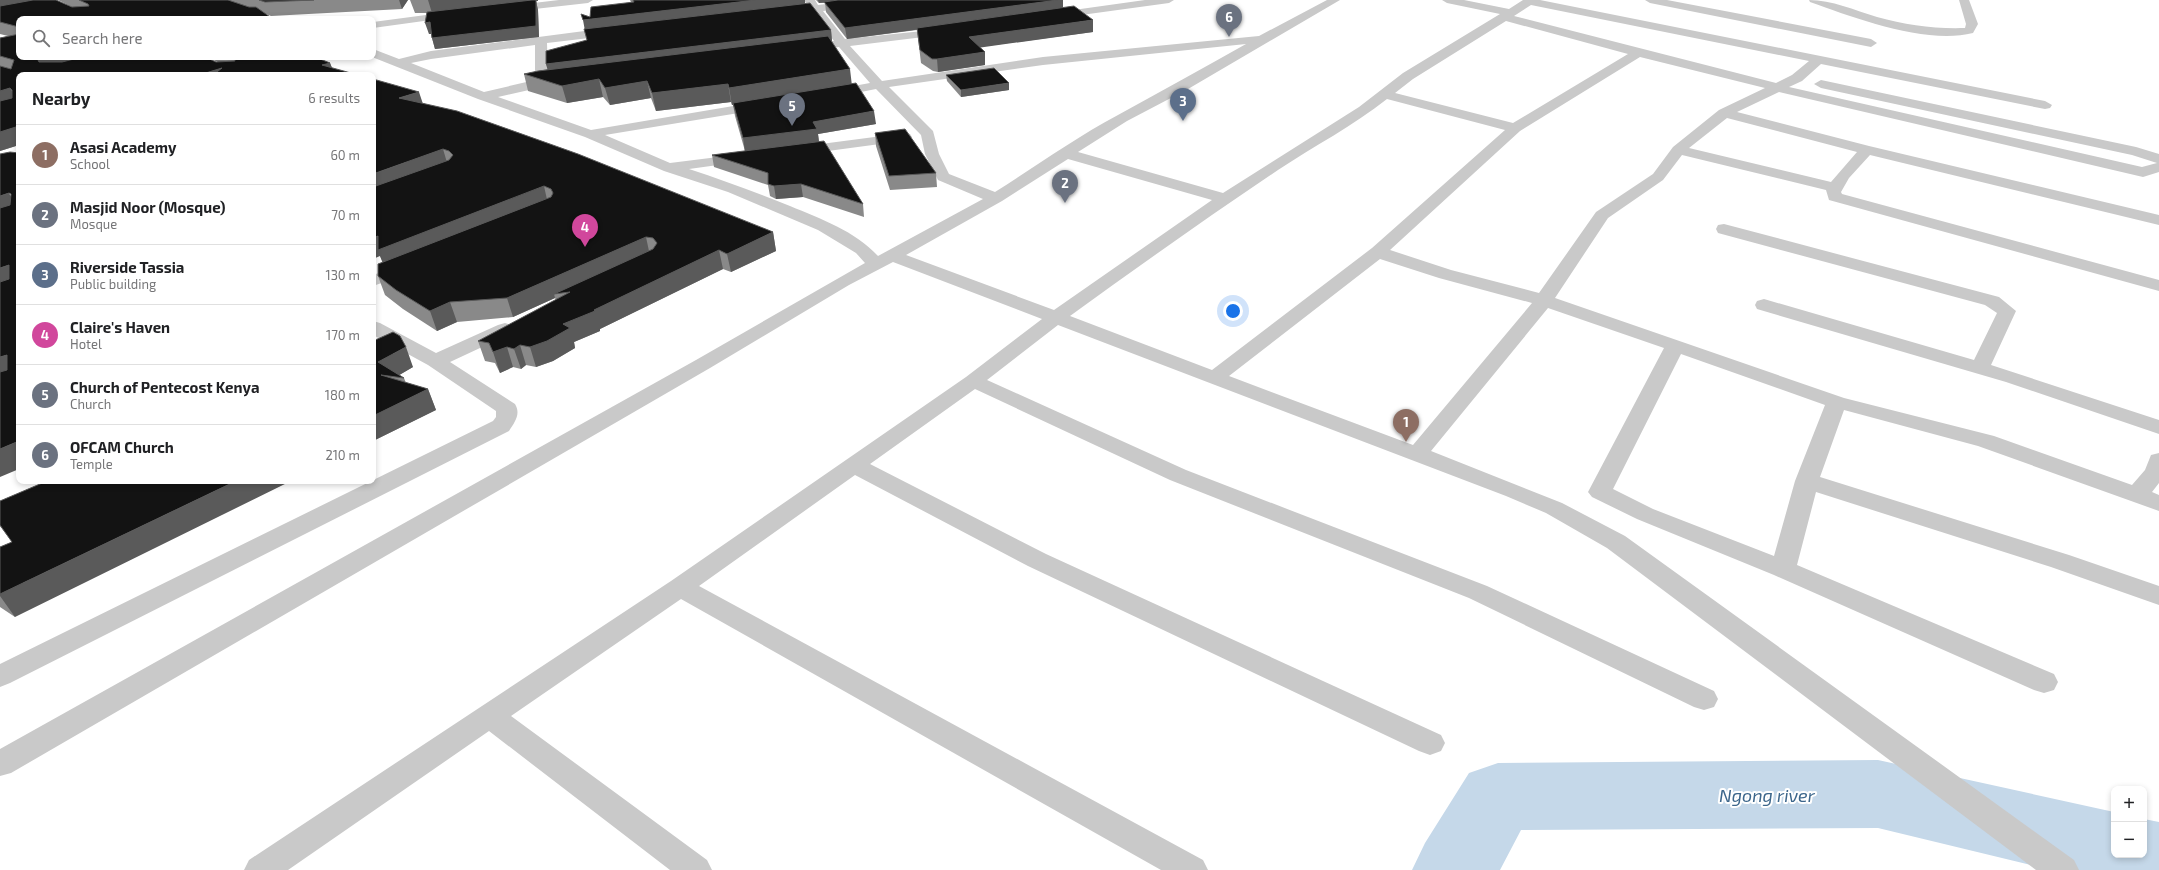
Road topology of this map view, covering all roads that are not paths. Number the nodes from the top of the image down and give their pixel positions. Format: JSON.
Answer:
{"nodes":[{"id":1,"x":588,"y":0,"type":"edge"},
{"id":2,"x":886,"y":0,"type":"edge"},
{"id":3,"x":1169,"y":0,"type":"edge"},
{"id":4,"x":1335,"y":0,"type":"edge"},
{"id":5,"x":1447,"y":0,"type":"edge"},
{"id":6,"x":1650,"y":0,"type":"edge"},
{"id":7,"x":1814,"y":0,"type":"edge"},
{"id":8,"x":1964,"y":0,"type":"edge"},
{"id":9,"x":1530,"y":1,"type":"edge"},
{"id":10,"x":551,"y":2,"type":"edge"},
{"id":11,"x":813,"y":5,"type":"edge"},
{"id":12,"x":410,"y":8,"type":"dead end"},
{"id":13,"x":498,"y":10,"type":"edge"},
{"id":14,"x":467,"y":13,"type":"edge"},
{"id":15,"x":778,"y":13,"type":"edge"},
{"id":16,"x":1509,"y":15,"type":"junction"},
{"id":17,"x":1037,"y":18,"type":"edge"},
{"id":18,"x":402,"y":22,"type":"junction"},
{"id":19,"x":376,"y":25,"type":"edge"},
{"id":20,"x":960,"y":29,"type":"edge"},
{"id":21,"x":624,"y":30,"type":"edge"},
{"id":22,"x":1262,"y":39,"type":"junction"},
{"id":23,"x":541,"y":41,"type":"junction"},
{"id":24,"x":1871,"y":43,"type":"dead end"},
{"id":25,"x":843,"y":45,"type":"junction"},
{"id":26,"x":793,"y":50,"type":"edge"},
{"id":27,"x":376,"y":54,"type":"edge"},
{"id":28,"x":1637,"y":54,"type":"junction"},
{"id":29,"x":1819,"y":59,"type":"junction"},
{"id":30,"x":400,"y":62,"type":"junction"},
{"id":31,"x":1797,"y":78,"type":"junction"},
{"id":32,"x":564,"y":79,"type":"edge"},
{"id":33,"x":542,"y":82,"type":"junction"},
{"id":34,"x":879,"y":85,"type":"junction"},
{"id":35,"x":1774,"y":88,"type":"junction"},
{"id":36,"x":1384,"y":94,"type":"junction"},
{"id":37,"x":482,"y":96,"type":"junction"},
{"id":38,"x":818,"y":97,"type":"edge"},
{"id":39,"x":774,"y":104,"type":"edge"},
{"id":40,"x":2045,"y":105,"type":"dead end"},
{"id":41,"x":1724,"y":113,"type":"junction"},
{"id":42,"x":1515,"y":128,"type":"junction"},
{"id":43,"x":590,"y":134,"type":"junction"},
{"id":44,"x":928,"y":134,"type":"junction"},
{"id":45,"x":1678,"y":150,"type":"junction"},
{"id":46,"x":1867,"y":150,"type":"junction"},
{"id":47,"x":785,"y":152,"type":"edge"},
{"id":48,"x":1064,"y":153,"type":"junction"},
{"id":49,"x":754,"y":156,"type":"edge"},
{"id":50,"x":2159,"y":159,"type":"edge"},
{"id":51,"x":2159,"y":167,"type":"edge"},
{"id":52,"x":669,"y":168,"type":"junction"},
{"id":53,"x":1835,"y":188,"type":"junction"},
{"id":54,"x":996,"y":198,"type":"junction"},
{"id":55,"x":1226,"y":199,"type":"junction"},
{"id":56,"x":2159,"y":220,"type":"edge"},
{"id":57,"x":1724,"y":229,"type":"dead end"},
{"id":58,"x":1378,"y":252,"type":"junction"},
{"id":59,"x":893,"y":256,"type":"junction"},
{"id":60,"x":425,"y":260,"type":"edge"},
{"id":61,"x":875,"y":264,"type":"junction"},
{"id":62,"x":376,"y":280,"type":"edge"},
{"id":63,"x":2159,"y":286,"type":"edge"},
{"id":64,"x":1544,"y":300,"type":"junction"},
{"id":65,"x":1764,"y":305,"type":"dead end"},
{"id":66,"x":1055,"y":318,"type":"junction"},
{"id":67,"x":522,"y":322,"type":"edge"},
{"id":68,"x":379,"y":336,"type":"edge"},
{"id":69,"x":1676,"y":344,"type":"junction"},
{"id":70,"x":435,"y":361,"type":"junction"},
{"id":71,"x":1980,"y":368,"type":"junction"},
{"id":72,"x":1214,"y":378,"type":"junction"},
{"id":73,"x":973,"y":381,"type":"junction"},
{"id":74,"x":1837,"y":402,"type":"junction"},
{"id":75,"x":2159,"y":427,"type":"edge"},
{"id":76,"x":1416,"y":455,"type":"junction"},
{"id":77,"x":2159,"y":460,"type":"edge"},
{"id":78,"x":852,"y":464,"type":"junction"},
{"id":79,"x":1807,"y":481,"type":"junction"},
{"id":80,"x":2137,"y":495,"type":"junction"},
{"id":81,"x":2159,"y":503,"type":"edge"},
{"id":82,"x":1783,"y":569,"type":"junction"},
{"id":83,"x":680,"y":587,"type":"junction"},
{"id":84,"x":2159,"y":596,"type":"edge"},
{"id":85,"x":0,"y":676,"type":"edge"},
{"id":86,"x":2044,"y":682,"type":"dead end"},
{"id":87,"x":1704,"y":699,"type":"dead end"},
{"id":88,"x":490,"y":716,"type":"junction"},
{"id":89,"x":1430,"y":743,"type":"dead end"},
{"id":90,"x":0,"y":764,"type":"edge"},
{"id":91,"x":261,"y":870,"type":"edge"},
{"id":92,"x":695,"y":870,"type":"edge"},
{"id":93,"x":1190,"y":870,"type":"edge"},
{"id":94,"x":2062,"y":870,"type":"edge"}],
"edges":[{"from":1,"to":10,"type":"street"},
{"from":2,"to":11,"type":"street"},
{"from":3,"to":17,"type":"street"},
{"from":4,"to":22,"type":"street"},
{"from":5,"to":16,"type":"street"},
{"from":6,"to":24,"type":"street"},
{"from":7,"to":8,"type":"street"},
{"from":9,"to":16,"type":"street"},
{"from":9,"to":29,"type":"street"},
{"from":10,"to":13,"type":"street"},
{"from":11,"to":15,"type":"street"},
{"from":11,"to":25,"type":"street"},
{"from":12,"to":18,"type":"street"},
{"from":14,"to":18,"type":"street"},
{"from":16,"to":28,"type":"street"},
{"from":16,"to":36,"type":"street"},
{"from":18,"to":19,"type":"street"},
{"from":20,"to":25,"type":"street"},
{"from":21,"to":23,"type":"street"},
{"from":22,"to":34,"type":"street"},
{"from":22,"to":48,"type":"street"},
{"from":23,"to":30,"type":"street"},
{"from":23,"to":33,"type":"street"},
{"from":25,"to":26,"type":"street"},
{"from":25,"to":34,"type":"street"},
{"from":27,"to":30,"type":"street"},
{"from":28,"to":35,"type":"street"},
{"from":28,"to":42,"type":"street"},
{"from":29,"to":31,"type":"street"},
{"from":29,"to":40,"type":"street"},
{"from":30,"to":37,"type":"street"},
{"from":31,"to":35,"type":"street"},
{"from":31,"to":50,"type":"street"},
{"from":32,"to":33,"type":"street"},
{"from":33,"to":37,"type":"street"},
{"from":34,"to":38,"type":"street"},
{"from":34,"to":44,"type":"street"},
{"from":35,"to":41,"type":"street"},
{"from":35,"to":51,"type":"street"},
{"from":36,"to":42,"type":"street"},
{"from":36,"to":55,"type":"street"},
{"from":37,"to":43,"type":"street"},
{"from":39,"to":43,"type":"street"},
{"from":41,"to":45,"type":"street"},
{"from":41,"to":46,"type":"street"},
{"from":42,"to":58,"type":"street"},
{"from":43,"to":52,"type":"street"},
{"from":44,"to":47,"type":"street"},
{"from":44,"to":54,"type":"street"},
{"from":45,"to":53,"type":"street"},
{"from":45,"to":64,"type":"street"},
{"from":46,"to":53,"type":"street"},
{"from":46,"to":56,"type":"street"},
{"from":48,"to":54,"type":"street"},
{"from":48,"to":55,"type":"street"},
{"from":49,"to":52,"type":"street"},
{"from":52,"to":61,"type":"street"},
{"from":53,"to":63,"type":"street"},
{"from":54,"to":59,"type":"street"},
{"from":55,"to":66,"type":"street"},
{"from":57,"to":71,"type":"street"},
{"from":58,"to":64,"type":"street"},
{"from":58,"to":72,"type":"street"},
{"from":59,"to":61,"type":"street"},
{"from":59,"to":66,"type":"street"},
{"from":60,"to":62,"type":"street"},
{"from":61,"to":90,"type":"street"},
{"from":64,"to":69,"type":"street"},
{"from":64,"to":76,"type":"street"},
{"from":65,"to":71,"type":"street"},
{"from":66,"to":72,"type":"street"},
{"from":66,"to":73,"type":"street"},
{"from":67,"to":70,"type":"street"},
{"from":68,"to":70,"type":"street"},
{"from":69,"to":74,"type":"street"},
{"from":69,"to":82,"type":"street"},
{"from":70,"to":85,"type":"street"},
{"from":71,"to":75,"type":"street"},
{"from":72,"to":76,"type":"street"},
{"from":73,"to":78,"type":"street"},
{"from":73,"to":87,"type":"street"},
{"from":74,"to":79,"type":"street"},
{"from":74,"to":80,"type":"street"},
{"from":76,"to":94,"type":"street"},
{"from":77,"to":80,"type":"street"},
{"from":78,"to":83,"type":"street"},
{"from":78,"to":89,"type":"street"},
{"from":79,"to":82,"type":"street"},
{"from":79,"to":84,"type":"street"},
{"from":80,"to":81,"type":"street"},
{"from":82,"to":86,"type":"street"},
{"from":83,"to":88,"type":"street"},
{"from":83,"to":93,"type":"street"},
{"from":88,"to":91,"type":"street"},
{"from":88,"to":92,"type":"street"}]}
